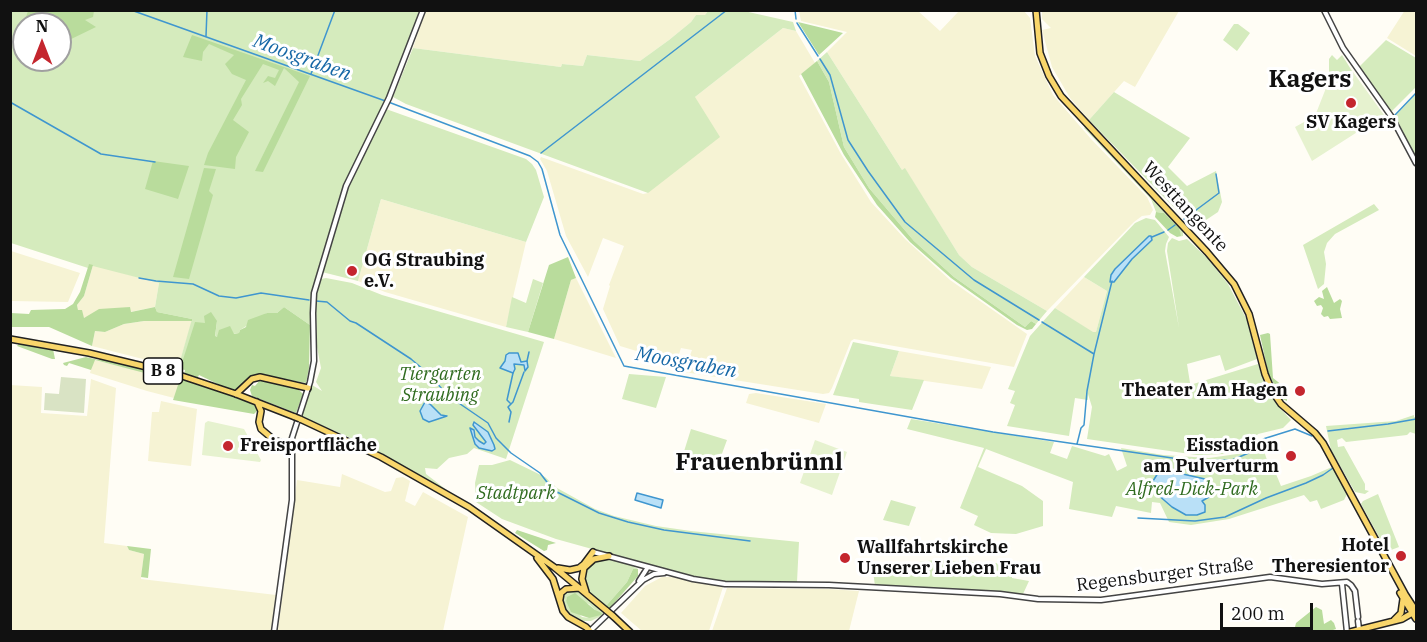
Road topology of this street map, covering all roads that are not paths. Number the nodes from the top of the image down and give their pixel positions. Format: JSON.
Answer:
{"nodes":[{"id":1,"x":423,"y":10,"type":"edge"},
{"id":2,"x":1036,"y":10,"type":"edge"},
{"id":3,"x":1324,"y":10,"type":"edge"},
{"id":4,"x":1416,"y":164,"type":"edge"},
{"id":5,"x":10,"y":339,"type":"edge"},
{"id":6,"x":245,"y":387,"type":"junction"},
{"id":7,"x":308,"y":388,"type":"junction"},
{"id":8,"x":236,"y":394,"type":"junction"},
{"id":9,"x":249,"y":399,"type":"junction"},
{"id":10,"x":257,"y":402,"type":"junction"},
{"id":11,"x":268,"y":406,"type":"junction"},
{"id":12,"x":261,"y":411,"type":"junction"},
{"id":13,"x":291,"y":446,"type":"junction"},
{"id":14,"x":526,"y":547,"type":"junction"},
{"id":15,"x":593,"y":552,"type":"junction"},
{"id":16,"x":609,"y":556,"type":"junction"},
{"id":17,"x":1384,"y":557,"type":"junction"},
{"id":18,"x":594,"y":559,"type":"junction"},
{"id":19,"x":554,"y":567,"type":"junction"},
{"id":20,"x":648,"y":567,"type":"junction"},
{"id":21,"x":670,"y":573,"type":"junction"},
{"id":22,"x":648,"y":577,"type":"junction"},
{"id":23,"x":1344,"y":583,"type":"junction"},
{"id":24,"x":638,"y":584,"type":"junction"},
{"id":25,"x":580,"y":588,"type":"junction"},
{"id":26,"x":587,"y":594,"type":"junction"},
{"id":27,"x":1403,"y":597,"type":"junction"},
{"id":28,"x":560,"y":604,"type":"junction"},
{"id":29,"x":1415,"y":613,"type":"edge"},
{"id":30,"x":1392,"y":621,"type":"junction"},
{"id":31,"x":1359,"y":629,"type":"junction"},
{"id":32,"x":590,"y":631,"type":"edge"},
{"id":33,"x":274,"y":632,"type":"edge"},
{"id":34,"x":630,"y":632,"type":"edge"},
{"id":35,"x":1348,"y":632,"type":"edge"}],
"edges":[{"from":1,"to":7,"type":"street"},
{"from":2,"to":17,"type":"main road","name":"Westtangente"},
{"from":3,"to":4,"type":"street"},
{"from":5,"to":8,"type":"main road","number":"B 8"},
{"from":6,"to":7,"type":"main road"},
{"from":6,"to":8,"type":"main road"},
{"from":6,"to":9,"type":"main road"},
{"from":7,"to":13,"type":"street"},
{"from":8,"to":9,"type":"main road","number":"B 8"},
{"from":9,"to":10,"type":"main road","number":"B 8"},
{"from":10,"to":11,"type":"main road","number":"B 8"},
{"from":10,"to":12,"type":"main road"},
{"from":11,"to":12,"type":"main road"},
{"from":11,"to":14,"type":"main road","number":"B 8"},
{"from":12,"to":13,"type":"main road"},
{"from":13,"to":33,"type":"street"},
{"from":14,"to":19,"type":"main road","number":"B 8"},
{"from":14,"to":28,"type":"main road"},
{"from":15,"to":16,"type":"street","name":"Regensburger Straße"},
{"from":15,"to":18,"type":"main road"},
{"from":15,"to":19,"type":"main road"},
{"from":16,"to":18,"type":"main road"},
{"from":16,"to":20,"type":"street","name":"Regensburger Straße"},
{"from":17,"to":27,"type":"main road"},
{"from":17,"to":29,"type":"main road"},
{"from":18,"to":26,"type":"main road"},
{"from":19,"to":25,"type":"main road","number":"B 8"},
{"from":20,"to":21,"type":"street","name":"Regensburger Straße"},
{"from":20,"to":22,"type":"street"},
{"from":20,"to":24,"type":"street"},
{"from":21,"to":22,"type":"street"},
{"from":21,"to":23,"type":"street","name":"Regensburger Straße"},
{"from":22,"to":24,"type":"street"},
{"from":23,"to":31,"type":"street"},
{"from":23,"to":35,"type":"street"},
{"from":24,"to":32,"type":"street"},
{"from":25,"to":26,"type":"main road","number":"B 8"},
{"from":25,"to":28,"type":"main road"},
{"from":26,"to":34,"type":"main road","number":"B 8","bridge":true},
{"from":27,"to":29,"type":"main road"},
{"from":27,"to":30,"type":"main road"},
{"from":28,"to":32,"type":"main road"},
{"from":29,"to":30,"type":"main road"},
{"from":30,"to":31,"type":"main road"},
{"from":31,"to":35,"type":"main road"}]}
